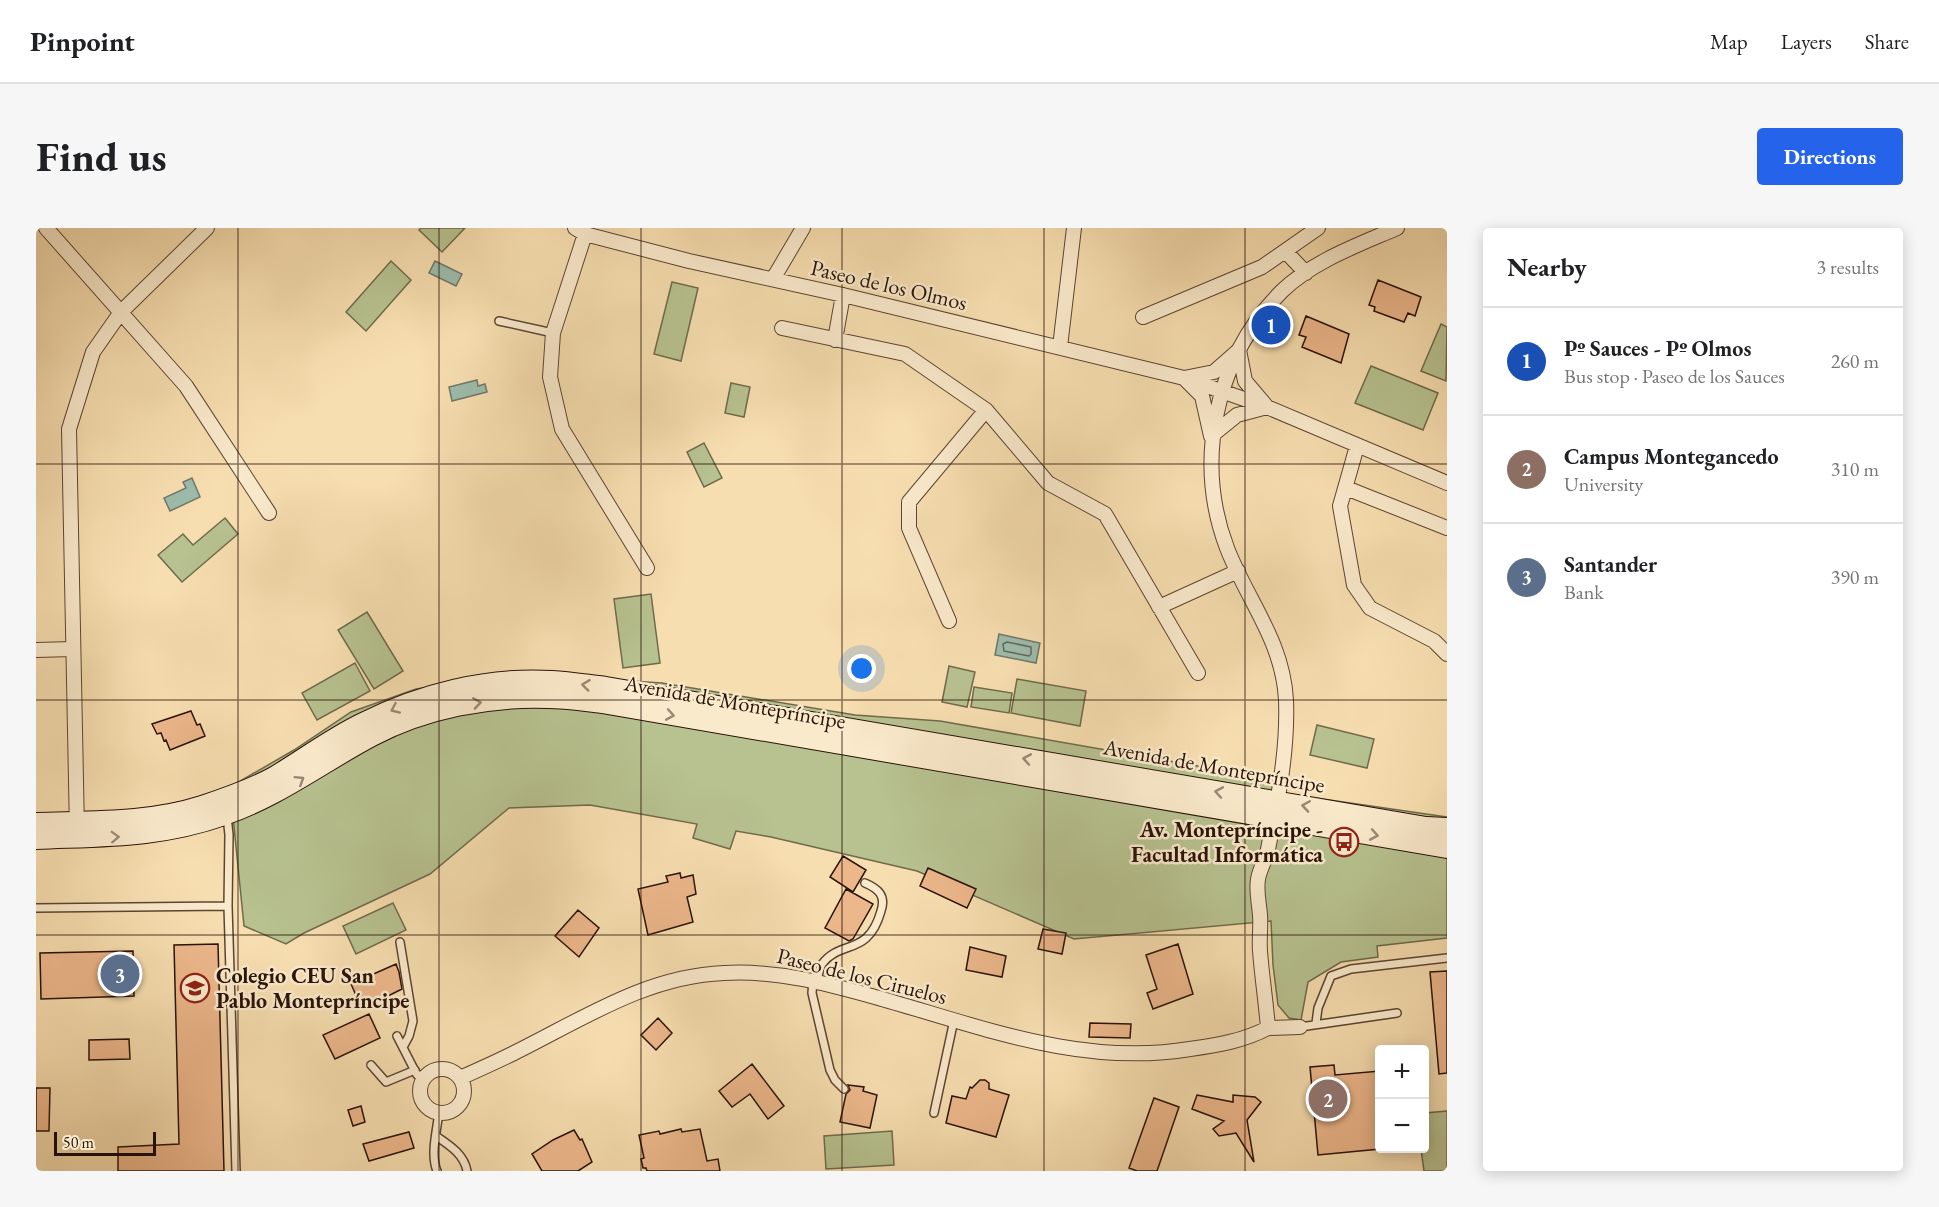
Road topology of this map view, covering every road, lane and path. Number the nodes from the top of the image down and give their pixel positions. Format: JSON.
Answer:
{"nodes":[{"id":1,"x":46,"y":228,"type":"edge"},
{"id":2,"x":207,"y":228,"type":"edge"},
{"id":3,"x":802,"y":228,"type":"edge"},
{"id":4,"x":1074,"y":228,"type":"edge"},
{"id":5,"x":1318,"y":228,"type":"edge"},
{"id":6,"x":1397,"y":228,"type":"edge"},
{"id":7,"x":580,"y":231,"type":"edge"},
{"id":8,"x":1286,"y":252,"type":"junction"},
{"id":9,"x":1306,"y":273,"type":"junction"},
{"id":10,"x":773,"y":279,"type":"junction"},
{"id":11,"x":843,"y":295,"type":"junction"},
{"id":12,"x":122,"y":312,"type":"junction"},
{"id":13,"x":1143,"y":317,"type":"dead end"},
{"id":14,"x":499,"y":321,"type":"dead end"},
{"id":15,"x":782,"y":328,"type":"dead end"},
{"id":16,"x":553,"y":333,"type":"junction"},
{"id":17,"x":835,"y":340,"type":"junction"},
{"id":18,"x":1060,"y":347,"type":"junction"},
{"id":19,"x":1239,"y":350,"type":"junction"},
{"id":20,"x":1184,"y":378,"type":"junction"},
{"id":21,"x":1222,"y":390,"type":"junction"},
{"id":22,"x":1267,"y":407,"type":"junction"},
{"id":23,"x":986,"y":410,"type":"junction"},
{"id":24,"x":1211,"y":436,"type":"junction"},
{"id":25,"x":1357,"y":446,"type":"junction"},
{"id":26,"x":1447,"y":483,"type":"edge"},
{"id":27,"x":1346,"y":488,"type":"junction"},
{"id":28,"x":269,"y":513,"type":"dead end"},
{"id":29,"x":1447,"y":528,"type":"edge"},
{"id":30,"x":647,"y":568,"type":"dead end"},
{"id":31,"x":1238,"y":571,"type":"junction"},
{"id":32,"x":1160,"y":607,"type":"junction"},
{"id":33,"x":949,"y":621,"type":"dead end"},
{"id":34,"x":73,"y":649,"type":"junction"},
{"id":35,"x":36,"y":650,"type":"edge"},
{"id":36,"x":1447,"y":654,"type":"edge"},
{"id":37,"x":1198,"y":673,"type":"dead end"},
{"id":38,"x":1276,"y":810,"type":"junction"},
{"id":39,"x":226,"y":815,"type":"junction"},
{"id":40,"x":36,"y":824,"type":"edge"},
{"id":41,"x":1447,"y":828,"type":"edge"},
{"id":42,"x":77,"y":830,"type":"junction"},
{"id":43,"x":36,"y":839,"type":"edge"},
{"id":44,"x":1447,"y":848,"type":"edge"},
{"id":45,"x":865,"y":883,"type":"dead end"},
{"id":46,"x":228,"y":906,"type":"junction"},
{"id":47,"x":36,"y":908,"type":"edge"},
{"id":48,"x":400,"y":942,"type":"dead end"},
{"id":49,"x":1447,"y":958,"type":"edge"},
{"id":50,"x":815,"y":982,"type":"junction"},
{"id":51,"x":1396,"y":1013,"type":"dead end"},
{"id":52,"x":954,"y":1020,"type":"junction"},
{"id":53,"x":1316,"y":1023,"type":"junction"},
{"id":54,"x":1300,"y":1027,"type":"joint"},
{"id":55,"x":1268,"y":1028,"type":"junction"},
{"id":56,"x":397,"y":1036,"type":"dead end"},
{"id":57,"x":403,"y":1047,"type":"junction"},
{"id":58,"x":371,"y":1065,"type":"dead end"},
{"id":59,"x":421,"y":1072,"type":"junction"},
{"id":60,"x":460,"y":1078,"type":"junction"},
{"id":61,"x":844,"y":1089,"type":"dead end"},
{"id":62,"x":439,"y":1113,"type":"junction"},
{"id":63,"x":934,"y":1113,"type":"dead end"},
{"id":64,"x":436,"y":1136,"type":"junction"},
{"id":65,"x":236,"y":1171,"type":"edge"},
{"id":66,"x":437,"y":1171,"type":"edge"},
{"id":67,"x":467,"y":1171,"type":"edge"}],
"edges":[{"from":1,"to":12,"type":"street"},
{"from":2,"to":12,"type":"street"},
{"from":3,"to":10,"type":"street"},
{"from":4,"to":18,"type":"street"},
{"from":5,"to":8,"type":"street"},
{"from":6,"to":9,"type":"street"},
{"from":7,"to":10,"type":"street","name":"Paseo de los Olmos"},
{"from":7,"to":16,"type":"street","name":"Paseo de los Olmos"},
{"from":8,"to":9,"type":"street"},
{"from":8,"to":13,"type":"street"},
{"from":9,"to":19,"type":"street"},
{"from":10,"to":11,"type":"street","name":"Paseo de los Olmos"},
{"from":11,"to":17,"type":"street"},
{"from":11,"to":18,"type":"street","name":"Paseo de los Olmos"},
{"from":12,"to":28,"type":"street"},
{"from":12,"to":34,"type":"street"},
{"from":14,"to":16,"type":"lane"},
{"from":15,"to":17,"type":"street"},
{"from":16,"to":30,"type":"street","name":"Paseo de los Olmos"},
{"from":17,"to":23,"type":"street"},
{"from":18,"to":20,"type":"street","name":"Paseo de los Olmos"},
{"from":19,"to":20,"type":"street","name":"Paseo de los Olmos"},
{"from":19,"to":21,"type":"street"},
{"from":19,"to":22,"type":"street","name":"Paseo de los Olmos"},
{"from":20,"to":21,"type":"street","name":"Paseo de los Olmos"},
{"from":20,"to":24,"type":"street"},
{"from":21,"to":22,"type":"street","name":"Paseo de los Olmos"},
{"from":21,"to":24,"type":"street"},
{"from":22,"to":24,"type":"street"},
{"from":22,"to":25,"type":"street","name":"Paseo de los Olmos"},
{"from":23,"to":32,"type":"street"},
{"from":23,"to":33,"type":"street"},
{"from":24,"to":31,"type":"street"},
{"from":25,"to":26,"type":"street","name":"Paseo de los Olmos"},
{"from":25,"to":27,"type":"street"},
{"from":27,"to":29,"type":"street"},
{"from":27,"to":36,"type":"street"},
{"from":31,"to":32,"type":"street"},
{"from":31,"to":38,"type":"street"},
{"from":32,"to":37,"type":"street"},
{"from":34,"to":35,"type":"street"},
{"from":34,"to":42,"type":"street"},
{"from":39,"to":38,"type":"street","name":"Avenida de Montepríncipe","one_way":true},
{"from":41,"to":38,"type":"street","name":"Avenida de Montepríncipe","one_way":true},
{"from":38,"to":42,"type":"street","name":"Avenida de Montepríncipe","one_way":true},
{"from":38,"to":44,"type":"street","name":"Avenida de Montepríncipe","one_way":true},
{"from":38,"to":55,"type":"street"},
{"from":42,"to":39,"type":"street","name":"Avenida de Montepríncipe","one_way":true},
{"from":39,"to":46,"type":"lane"},
{"from":40,"to":42,"type":"street","name":"Avenida de Montepríncipe"},
{"from":42,"to":43,"type":"street","name":"Avenida de Montepríncipe"},
{"from":45,"to":50,"type":"lane"},
{"from":46,"to":47,"type":"lane"},
{"from":46,"to":65,"type":"lane"},
{"from":48,"to":57,"type":"lane"},
{"from":49,"to":53,"type":"lane"},
{"from":50,"to":52,"type":"street","name":"Paseo de los Ciruelos"},
{"from":50,"to":60,"type":"street","name":"Paseo de los Ciruelos"},
{"from":50,"to":61,"type":"lane"},
{"from":51,"to":53,"type":"lane"},
{"from":52,"to":55,"type":"street","name":"Paseo de los Ciruelos"},
{"from":52,"to":63,"type":"lane"},
{"from":53,"to":54,"type":"lane"},
{"from":54,"to":55,"type":"street"},
{"from":56,"to":57,"type":"lane"},
{"from":57,"to":59,"type":"lane"},
{"from":58,"to":59,"type":"lane"},
{"from":59,"to":60,"type":"street"},
{"from":59,"to":62,"type":"street"},
{"from":60,"to":62,"type":"street"},
{"from":62,"to":64,"type":"lane"},
{"from":64,"to":66,"type":"lane"},
{"from":64,"to":67,"type":"lane"}]}
